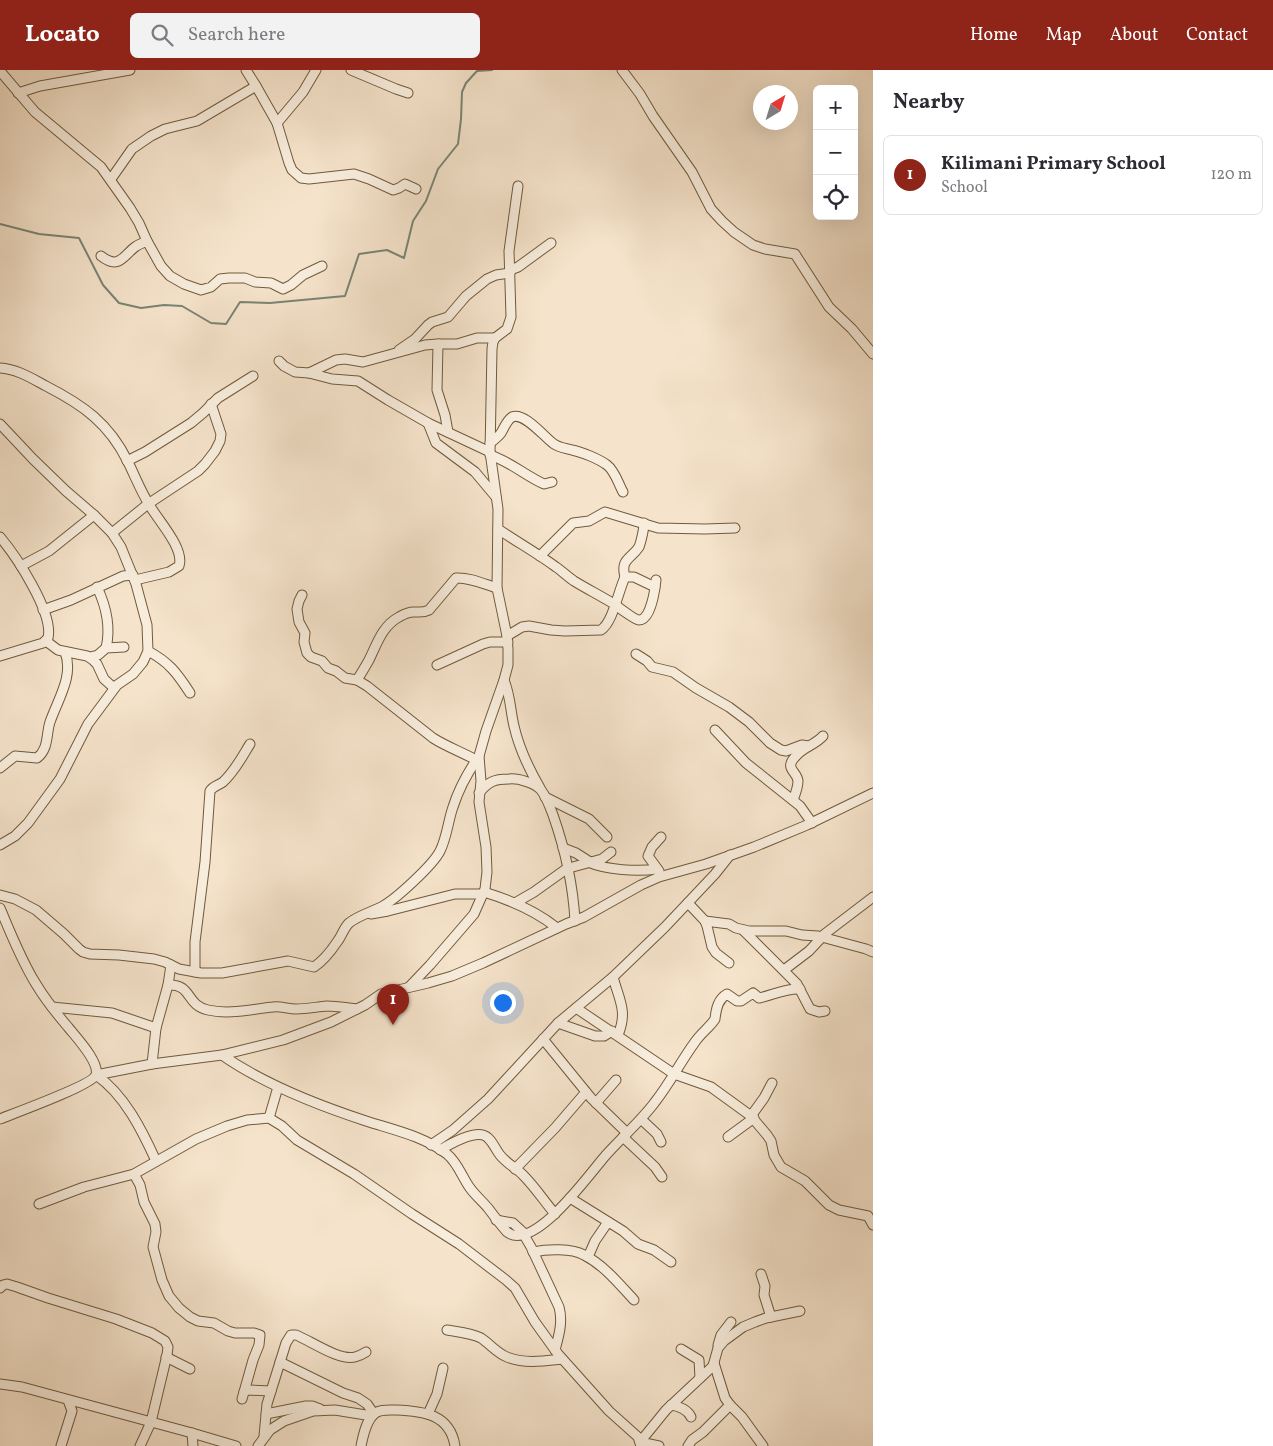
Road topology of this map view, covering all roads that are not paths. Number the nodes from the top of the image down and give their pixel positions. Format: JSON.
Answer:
{"nodes":[{"id":1,"x":130,"y":70,"type":"edge"},
{"id":2,"x":246,"y":70,"type":"edge"},
{"id":3,"x":316,"y":70,"type":"edge"},
{"id":4,"x":351,"y":70,"type":"edge"},
{"id":5,"x":622,"y":70,"type":"edge"},
{"id":6,"x":0,"y":71,"type":"edge"},
{"id":7,"x":256,"y":86,"type":"junction"},
{"id":8,"x":18,"y":93,"type":"junction"},
{"id":9,"x":408,"y":93,"type":"dead end"},
{"id":10,"x":278,"y":123,"type":"junction"},
{"id":11,"x":111,"y":179,"type":"junction"},
{"id":12,"x":518,"y":186,"type":"dead end"},
{"id":13,"x":416,"y":189,"type":"dead end"},
{"id":14,"x":147,"y":241,"type":"junction"},
{"id":15,"x":551,"y":243,"type":"dead end"},
{"id":16,"x":101,"y":256,"type":"dead end"},
{"id":17,"x":322,"y":266,"type":"dead end"},
{"id":18,"x":510,"y":271,"type":"junction"},
{"id":19,"x":495,"y":338,"type":"junction"},
{"id":20,"x":438,"y":344,"type":"junction"},
{"id":21,"x":393,"y":354,"type":"junction"},
{"id":22,"x":873,"y":354,"type":"edge"},
{"id":23,"x":279,"y":361,"type":"dead end"},
{"id":24,"x":0,"y":368,"type":"edge"},
{"id":25,"x":308,"y":373,"type":"junction"},
{"id":26,"x":253,"y":376,"type":"dead end"},
{"id":27,"x":211,"y":404,"type":"junction"},
{"id":28,"x":428,"y":423,"type":"junction"},
{"id":29,"x":0,"y":424,"type":"edge"},
{"id":30,"x":448,"y":432,"type":"junction"},
{"id":31,"x":490,"y":450,"type":"junction"},
{"id":32,"x":127,"y":461,"type":"junction"},
{"id":33,"x":552,"y":482,"type":"dead end"},
{"id":34,"x":623,"y":492,"type":"dead end"},
{"id":35,"x":496,"y":497,"type":"junction"},
{"id":36,"x":148,"y":504,"type":"junction"},
{"id":37,"x":94,"y":515,"type":"junction"},
{"id":38,"x":644,"y":523,"type":"junction"},
{"id":39,"x":735,"y":528,"type":"dead end"},
{"id":40,"x":498,"y":529,"type":"junction"},
{"id":41,"x":112,"y":533,"type":"junction"},
{"id":42,"x":0,"y":537,"type":"edge"},
{"id":43,"x":540,"y":556,"type":"junction"},
{"id":44,"x":21,"y":566,"type":"junction"},
{"id":45,"x":624,"y":577,"type":"junction"},
{"id":46,"x":134,"y":578,"type":"junction"},
{"id":47,"x":97,"y":587,"type":"junction"},
{"id":48,"x":497,"y":588,"type":"junction"},
{"id":49,"x":302,"y":595,"type":"dead end"},
{"id":50,"x":615,"y":605,"type":"junction"},
{"id":51,"x":43,"y":610,"type":"junction"},
{"id":52,"x":508,"y":639,"type":"junction"},
{"id":53,"x":46,"y":640,"type":"junction"},
{"id":54,"x":124,"y":647,"type":"dead end"},
{"id":55,"x":106,"y":648,"type":"junction"},
{"id":56,"x":148,"y":651,"type":"junction"},
{"id":57,"x":1,"y":652,"type":"edge"},
{"id":58,"x":65,"y":652,"type":"junction"},
{"id":59,"x":636,"y":654,"type":"dead end"},
{"id":60,"x":90,"y":657,"type":"junction"},
{"id":61,"x":437,"y":664,"type":"dead end"},
{"id":62,"x":357,"y":680,"type":"junction"},
{"id":63,"x":504,"y":680,"type":"junction"},
{"id":64,"x":114,"y":688,"type":"junction"},
{"id":65,"x":190,"y":693,"type":"dead end"},
{"id":66,"x":715,"y":730,"type":"dead end"},
{"id":67,"x":823,"y":736,"type":"dead end"},
{"id":68,"x":250,"y":744,"type":"dead end"},
{"id":69,"x":810,"y":746,"type":"junction"},
{"id":70,"x":478,"y":758,"type":"junction"},
{"id":71,"x":0,"y":768,"type":"edge"},
{"id":72,"x":543,"y":793,"type":"junction"},
{"id":73,"x":873,"y":793,"type":"edge"},
{"id":74,"x":479,"y":794,"type":"junction"},
{"id":75,"x":793,"y":800,"type":"junction"},
{"id":76,"x":812,"y":823,"type":"junction"},
{"id":77,"x":607,"y":837,"type":"dead end"},
{"id":78,"x":660,"y":837,"type":"dead end"},
{"id":79,"x":0,"y":845,"type":"edge"},
{"id":80,"x":563,"y":848,"type":"junction"},
{"id":81,"x":611,"y":852,"type":"dead end"},
{"id":82,"x":731,"y":855,"type":"junction"},
{"id":83,"x":589,"y":862,"type":"junction"},
{"id":84,"x":569,"y":868,"type":"junction"},
{"id":85,"x":660,"y":873,"type":"junction"},
{"id":86,"x":484,"y":893,"type":"junction"},
{"id":87,"x":0,"y":895,"type":"edge"},
{"id":88,"x":873,"y":897,"type":"edge"},
{"id":89,"x":688,"y":903,"type":"junction"},
{"id":90,"x":515,"y":904,"type":"junction"},
{"id":91,"x":0,"y":908,"type":"edge"},
{"id":92,"x":360,"y":916,"type":"junction"},
{"id":93,"x":575,"y":921,"type":"junction"},
{"id":94,"x":705,"y":921,"type":"junction"},
{"id":95,"x":558,"y":928,"type":"junction"},
{"id":96,"x":743,"y":930,"type":"junction"},
{"id":97,"x":822,"y":936,"type":"junction"},
{"id":98,"x":873,"y":952,"type":"edge"},
{"id":99,"x":729,"y":963,"type":"dead end"},
{"id":100,"x":171,"y":965,"type":"junction"},
{"id":101,"x":784,"y":970,"type":"junction"},
{"id":102,"x":195,"y":972,"type":"junction"},
{"id":103,"x":613,"y":977,"type":"junction"},
{"id":104,"x":168,"y":985,"type":"junction"},
{"id":105,"x":409,"y":987,"type":"junction"},
{"id":106,"x":800,"y":989,"type":"junction"},
{"id":107,"x":52,"y":1007,"type":"junction"},
{"id":108,"x":576,"y":1008,"type":"junction"},
{"id":109,"x":358,"y":1009,"type":"junction"},
{"id":110,"x":825,"y":1011,"type":"dead end"},
{"id":111,"x":558,"y":1023,"type":"junction"},
{"id":112,"x":156,"y":1028,"type":"junction"},
{"id":113,"x":615,"y":1033,"type":"junction"},
{"id":114,"x":543,"y":1039,"type":"junction"},
{"id":115,"x":222,"y":1055,"type":"junction"},
{"id":116,"x":152,"y":1064,"type":"junction"},
{"id":117,"x":96,"y":1074,"type":"junction"},
{"id":118,"x":674,"y":1074,"type":"junction"},
{"id":119,"x":616,"y":1080,"type":"dead end"},
{"id":120,"x":772,"y":1083,"type":"dead end"},
{"id":121,"x":278,"y":1087,"type":"junction"},
{"id":122,"x":586,"y":1092,"type":"junction"},
{"id":123,"x":596,"y":1103,"type":"junction"},
{"id":124,"x":753,"y":1117,"type":"junction"},
{"id":125,"x":269,"y":1118,"type":"junction"},
{"id":126,"x":641,"y":1118,"type":"junction"},
{"id":127,"x":0,"y":1119,"type":"edge"},
{"id":128,"x":625,"y":1135,"type":"junction"},
{"id":129,"x":728,"y":1137,"type":"dead end"},
{"id":130,"x":661,"y":1142,"type":"dead end"},
{"id":131,"x":431,"y":1145,"type":"junction"},
{"id":132,"x":440,"y":1150,"type":"junction"},
{"id":133,"x":156,"y":1161,"type":"junction"},
{"id":134,"x":516,"y":1169,"type":"junction"},
{"id":135,"x":134,"y":1174,"type":"junction"},
{"id":136,"x":662,"y":1177,"type":"dead end"},
{"id":137,"x":570,"y":1198,"type":"junction"},
{"id":138,"x":39,"y":1204,"type":"dead end"},
{"id":139,"x":555,"y":1214,"type":"junction"},
{"id":140,"x":871,"y":1215,"type":"edge"},
{"id":141,"x":608,"y":1222,"type":"junction"},
{"id":142,"x":873,"y":1225,"type":"edge"},
{"id":143,"x":524,"y":1235,"type":"junction"},
{"id":144,"x":533,"y":1252,"type":"junction"},
{"id":145,"x":588,"y":1257,"type":"junction"},
{"id":146,"x":671,"y":1262,"type":"dead end"},
{"id":147,"x":761,"y":1274,"type":"dead end"},
{"id":148,"x":0,"y":1288,"type":"edge"},
{"id":149,"x":634,"y":1300,"type":"dead end"},
{"id":150,"x":800,"y":1311,"type":"dead end"},
{"id":151,"x":771,"y":1317,"type":"junction"},
{"id":152,"x":731,"y":1322,"type":"dead end"},
{"id":153,"x":447,"y":1330,"type":"dead end"},
{"id":154,"x":681,"y":1348,"type":"dead end"},
{"id":155,"x":718,"y":1348,"type":"junction"},
{"id":156,"x":555,"y":1350,"type":"junction"},
{"id":157,"x":366,"y":1352,"type":"dead end"},
{"id":158,"x":166,"y":1357,"type":"junction"},
{"id":159,"x":562,"y":1359,"type":"junction"},
{"id":160,"x":280,"y":1362,"type":"junction"},
{"id":161,"x":714,"y":1363,"type":"junction"},
{"id":162,"x":443,"y":1368,"type":"dead end"},
{"id":163,"x":190,"y":1369,"type":"dead end"},
{"id":164,"x":700,"y":1378,"type":"junction"},
{"id":165,"x":0,"y":1384,"type":"edge"},
{"id":166,"x":271,"y":1391,"type":"junction"},
{"id":167,"x":68,"y":1400,"type":"junction"},
{"id":168,"x":671,"y":1405,"type":"junction"},
{"id":169,"x":730,"y":1405,"type":"junction"},
{"id":170,"x":322,"y":1410,"type":"junction"},
{"id":171,"x":266,"y":1414,"type":"junction"},
{"id":172,"x":428,"y":1414,"type":"junction"},
{"id":173,"x":373,"y":1415,"type":"junction"},
{"id":174,"x":691,"y":1418,"type":"dead end"},
{"id":175,"x":150,"y":1422,"type":"junction"},
{"id":176,"x":192,"y":1433,"type":"junction"},
{"id":177,"x":264,"y":1436,"type":"junction"},
{"id":178,"x":641,"y":1444,"type":"edge"},
{"id":179,"x":61,"y":1446,"type":"edge"},
{"id":180,"x":140,"y":1446,"type":"edge"},
{"id":181,"x":193,"y":1446,"type":"edge"},
{"id":182,"x":236,"y":1446,"type":"edge"},
{"id":183,"x":258,"y":1446,"type":"edge"},
{"id":184,"x":361,"y":1446,"type":"edge"},
{"id":185,"x":455,"y":1446,"type":"edge"},
{"id":186,"x":659,"y":1446,"type":"edge"},
{"id":187,"x":688,"y":1446,"type":"edge"},
{"id":188,"x":762,"y":1446,"type":"edge"}],
"edges":[{"from":1,"to":8,"type":"street"},
{"from":2,"to":7,"type":"street"},
{"from":3,"to":10,"type":"street"},
{"from":4,"to":9,"type":"street"},
{"from":5,"to":22,"type":"street"},
{"from":6,"to":8,"type":"street"},
{"from":7,"to":10,"type":"street"},
{"from":7,"to":11,"type":"street"},
{"from":8,"to":11,"type":"street"},
{"from":10,"to":13,"type":"street"},
{"from":11,"to":14,"type":"street"},
{"from":12,"to":18,"type":"street"},
{"from":14,"to":16,"type":"street"},
{"from":14,"to":17,"type":"street"},
{"from":15,"to":18,"type":"street"},
{"from":18,"to":19,"type":"street"},
{"from":18,"to":21,"type":"street"},
{"from":19,"to":20,"type":"street"},
{"from":19,"to":31,"type":"street"},
{"from":20,"to":21,"type":"street"},
{"from":20,"to":30,"type":"street"},
{"from":21,"to":25,"type":"street"},
{"from":23,"to":25,"type":"street"},
{"from":24,"to":32,"type":"street"},
{"from":25,"to":28,"type":"street"},
{"from":26,"to":27,"type":"street"},
{"from":27,"to":32,"type":"street"},
{"from":27,"to":36,"type":"street"},
{"from":28,"to":30,"type":"street"},
{"from":28,"to":35,"type":"street"},
{"from":29,"to":37,"type":"street"},
{"from":30,"to":31,"type":"street"},
{"from":31,"to":33,"type":"street"},
{"from":31,"to":34,"type":"street"},
{"from":31,"to":35,"type":"street"},
{"from":32,"to":36,"type":"street"},
{"from":35,"to":40,"type":"street"},
{"from":36,"to":41,"type":"street"},
{"from":36,"to":46,"type":"street"},
{"from":37,"to":41,"type":"street"},
{"from":37,"to":44,"type":"street"},
{"from":38,"to":39,"type":"street"},
{"from":38,"to":43,"type":"street"},
{"from":38,"to":45,"type":"street"},
{"from":40,"to":43,"type":"street"},
{"from":40,"to":48,"type":"street"},
{"from":41,"to":46,"type":"street"},
{"from":42,"to":44,"type":"street"},
{"from":43,"to":50,"type":"street"},
{"from":44,"to":51,"type":"street"},
{"from":45,"to":50,"type":"street"},
{"from":45,"to":50,"type":"street"},
{"from":46,"to":47,"type":"street"},
{"from":46,"to":56,"type":"street"},
{"from":47,"to":51,"type":"street"},
{"from":47,"to":55,"type":"street"},
{"from":48,"to":52,"type":"street"},
{"from":48,"to":62,"type":"street"},
{"from":49,"to":62,"type":"street"},
{"from":50,"to":52,"type":"street"},
{"from":51,"to":53,"type":"street"},
{"from":52,"to":61,"type":"street"},
{"from":52,"to":63,"type":"street"},
{"from":53,"to":57,"type":"street"},
{"from":53,"to":58,"type":"street"},
{"from":54,"to":55,"type":"street"},
{"from":55,"to":60,"type":"street"},
{"from":56,"to":64,"type":"street"},
{"from":56,"to":65,"type":"street"},
{"from":58,"to":60,"type":"street"},
{"from":58,"to":71,"type":"street"},
{"from":59,"to":69,"type":"street"},
{"from":60,"to":64,"type":"street"},
{"from":62,"to":70,"type":"street"},
{"from":63,"to":70,"type":"street"},
{"from":63,"to":72,"type":"street"},
{"from":64,"to":79,"type":"street"},
{"from":66,"to":75,"type":"street"},
{"from":67,"to":69,"type":"street"},
{"from":68,"to":102,"type":"street"},
{"from":69,"to":75,"type":"street"},
{"from":70,"to":74,"type":"street"},
{"from":70,"to":92,"type":"street"},
{"from":72,"to":74,"type":"street"},
{"from":72,"to":77,"type":"street"},
{"from":72,"to":80,"type":"street"},
{"from":73,"to":76,"type":"street"},
{"from":74,"to":86,"type":"street"},
{"from":75,"to":76,"type":"street"},
{"from":76,"to":82,"type":"street"},
{"from":78,"to":85,"type":"street"},
{"from":80,"to":83,"type":"street"},
{"from":80,"to":84,"type":"street"},
{"from":81,"to":83,"type":"street"},
{"from":82,"to":85,"type":"street"},
{"from":82,"to":89,"type":"street"},
{"from":83,"to":84,"type":"street"},
{"from":83,"to":85,"type":"street"},
{"from":84,"to":90,"type":"street"},
{"from":84,"to":93,"type":"street"},
{"from":85,"to":93,"type":"street"},
{"from":86,"to":90,"type":"street"},
{"from":86,"to":92,"type":"street"},
{"from":86,"to":105,"type":"street"},
{"from":87,"to":100,"type":"street"},
{"from":88,"to":97,"type":"street"},
{"from":89,"to":94,"type":"street"},
{"from":89,"to":103,"type":"street"},
{"from":90,"to":95,"type":"street"},
{"from":91,"to":107,"type":"street"},
{"from":92,"to":102,"type":"street"},
{"from":93,"to":95,"type":"street"},
{"from":94,"to":96,"type":"street"},
{"from":94,"to":99,"type":"street"},
{"from":95,"to":105,"type":"street"},
{"from":96,"to":97,"type":"street"},
{"from":96,"to":101,"type":"street"},
{"from":97,"to":98,"type":"street"},
{"from":97,"to":101,"type":"street"},
{"from":100,"to":102,"type":"street"},
{"from":100,"to":104,"type":"street"},
{"from":101,"to":106,"type":"street"},
{"from":103,"to":108,"type":"street"},
{"from":103,"to":113,"type":"street"},
{"from":104,"to":109,"type":"street"},
{"from":104,"to":112,"type":"street"},
{"from":105,"to":109,"type":"street"},
{"from":106,"to":110,"type":"street"},
{"from":106,"to":118,"type":"street"},
{"from":107,"to":112,"type":"street"},
{"from":107,"to":117,"type":"street"},
{"from":108,"to":111,"type":"street"},
{"from":108,"to":113,"type":"street"},
{"from":109,"to":115,"type":"street"},
{"from":111,"to":113,"type":"street"},
{"from":111,"to":114,"type":"street"},
{"from":112,"to":116,"type":"street"},
{"from":113,"to":118,"type":"street"},
{"from":114,"to":122,"type":"street"},
{"from":114,"to":131,"type":"street"},
{"from":115,"to":116,"type":"street"},
{"from":115,"to":121,"type":"street"},
{"from":116,"to":117,"type":"street"},
{"from":117,"to":127,"type":"street"},
{"from":117,"to":133,"type":"street"},
{"from":118,"to":124,"type":"street"},
{"from":118,"to":126,"type":"street"},
{"from":119,"to":123,"type":"street"},
{"from":120,"to":124,"type":"street"},
{"from":121,"to":125,"type":"street"},
{"from":121,"to":131,"type":"street"},
{"from":122,"to":123,"type":"street"},
{"from":122,"to":134,"type":"street"},
{"from":123,"to":128,"type":"street"},
{"from":124,"to":129,"type":"street"},
{"from":124,"to":140,"type":"street"},
{"from":125,"to":133,"type":"street"},
{"from":125,"to":156,"type":"street"},
{"from":126,"to":128,"type":"street"},
{"from":126,"to":130,"type":"street"},
{"from":128,"to":136,"type":"street"},
{"from":128,"to":137,"type":"street"},
{"from":131,"to":132,"type":"street"},
{"from":132,"to":134,"type":"street"},
{"from":132,"to":143,"type":"street"},
{"from":133,"to":135,"type":"street"},
{"from":134,"to":139,"type":"street"},
{"from":135,"to":138,"type":"street"},
{"from":135,"to":166,"type":"street"},
{"from":137,"to":139,"type":"street"},
{"from":137,"to":141,"type":"street"},
{"from":139,"to":143,"type":"street"},
{"from":140,"to":142,"type":"street"},
{"from":141,"to":145,"type":"street"},
{"from":141,"to":146,"type":"street"},
{"from":143,"to":144,"type":"street"},
{"from":144,"to":145,"type":"street"},
{"from":144,"to":156,"type":"street"},
{"from":145,"to":149,"type":"street"},
{"from":147,"to":151,"type":"street"},
{"from":148,"to":158,"type":"street"},
{"from":150,"to":151,"type":"street"},
{"from":151,"to":155,"type":"street"},
{"from":152,"to":155,"type":"street"},
{"from":153,"to":159,"type":"street"},
{"from":154,"to":164,"type":"street"},
{"from":155,"to":161,"type":"street"},
{"from":156,"to":159,"type":"street"},
{"from":157,"to":160,"type":"street"},
{"from":158,"to":163,"type":"street"},
{"from":158,"to":175,"type":"street"},
{"from":159,"to":178,"type":"street"},
{"from":160,"to":166,"type":"street"},
{"from":160,"to":173,"type":"street"},
{"from":161,"to":164,"type":"street"},
{"from":161,"to":169,"type":"street"},
{"from":162,"to":172,"type":"street"},
{"from":164,"to":168,"type":"street"},
{"from":165,"to":167,"type":"street"},
{"from":166,"to":171,"type":"street"},
{"from":167,"to":175,"type":"street"},
{"from":167,"to":179,"type":"street"},
{"from":168,"to":174,"type":"street"},
{"from":168,"to":178,"type":"street"},
{"from":169,"to":187,"type":"street"},
{"from":169,"to":188,"type":"street"},
{"from":170,"to":171,"type":"street"},
{"from":170,"to":173,"type":"street"},
{"from":170,"to":177,"type":"street"},
{"from":171,"to":177,"type":"street"},
{"from":172,"to":173,"type":"street"},
{"from":172,"to":185,"type":"street"},
{"from":173,"to":184,"type":"street"},
{"from":175,"to":176,"type":"street"},
{"from":175,"to":180,"type":"street"},
{"from":176,"to":181,"type":"street"},
{"from":176,"to":182,"type":"street"},
{"from":177,"to":183,"type":"street"},
{"from":178,"to":186,"type":"street"}]}
